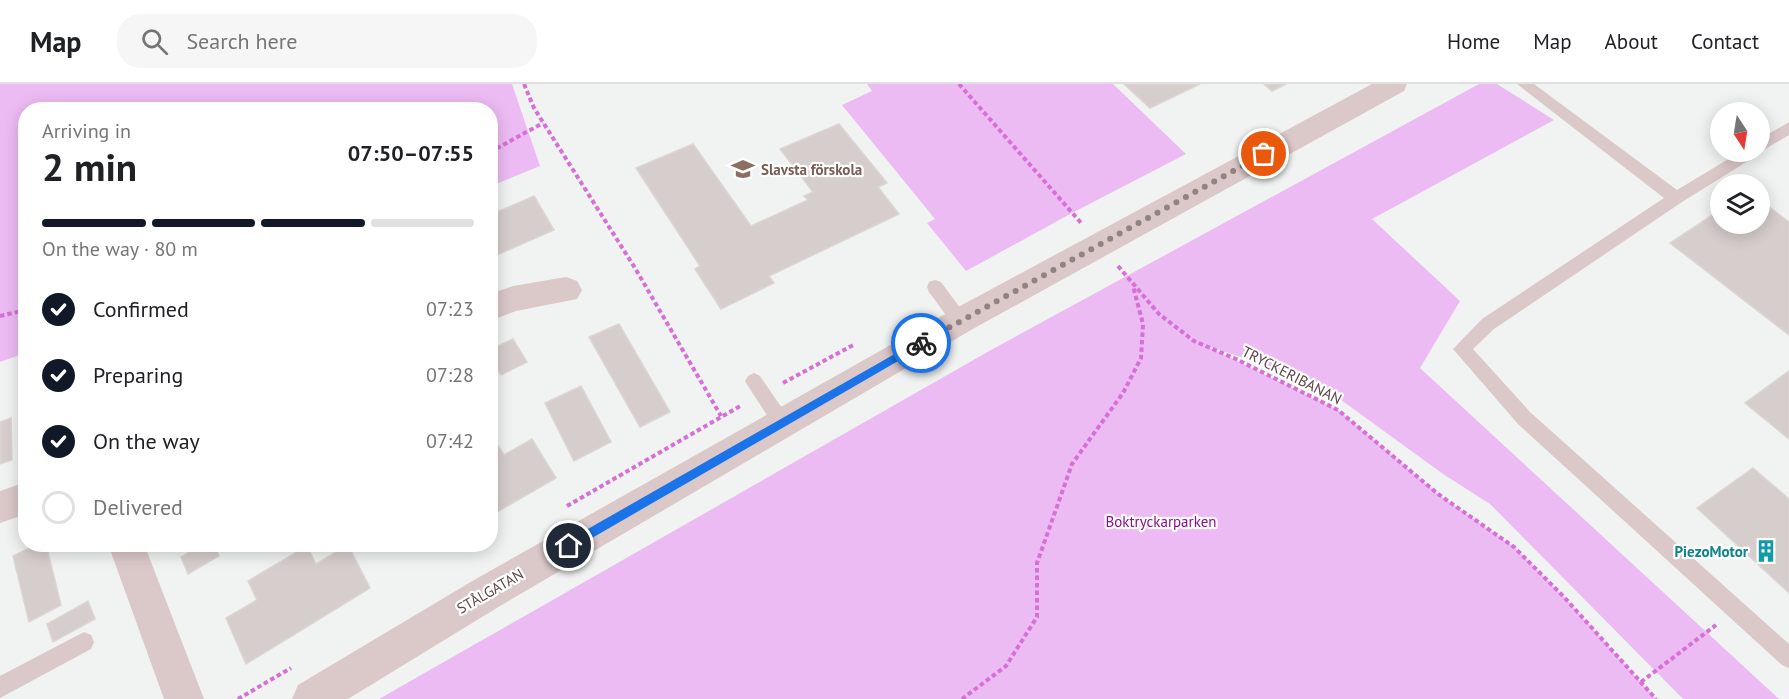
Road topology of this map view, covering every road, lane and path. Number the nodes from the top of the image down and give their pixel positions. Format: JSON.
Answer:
{"nodes":[{"id":1,"x":524,"y":84,"type":"edge"},
{"id":2,"x":958,"y":84,"type":"edge"},
{"id":3,"x":1394,"y":84,"type":"edge"},
{"id":4,"x":1524,"y":84,"type":"edge"},
{"id":5,"x":543,"y":123,"type":"junction"},
{"id":6,"x":1789,"y":128,"type":"edge"},
{"id":7,"x":1770,"y":140,"type":"edge"},
{"id":8,"x":498,"y":148,"type":"edge"},
{"id":9,"x":1735,"y":162,"type":"edge"},
{"id":10,"x":1677,"y":198,"type":"junction"},
{"id":11,"x":1101,"y":245,"type":"junction"},
{"id":12,"x":1132,"y":283,"type":"junction"},
{"id":13,"x":935,"y":287,"type":"dead end"},
{"id":14,"x":566,"y":290,"type":"dead end"},
{"id":15,"x":498,"y":305,"type":"edge"},
{"id":16,"x":18,"y":312,"type":"edge"},
{"id":17,"x":0,"y":316,"type":"edge"},
{"id":18,"x":960,"y":321,"type":"junction"},
{"id":19,"x":754,"y":381,"type":"dead end"},
{"id":20,"x":722,"y":416,"type":"dead end"},
{"id":21,"x":782,"y":423,"type":"junction"},
{"id":22,"x":18,"y":501,"type":"edge"},
{"id":23,"x":0,"y":507,"type":"edge"},
{"id":24,"x":129,"y":552,"type":"edge"},
{"id":25,"x":1736,"y":610,"type":"junction"},
{"id":26,"x":84,"y":642,"type":"dead end"},
{"id":27,"x":1789,"y":658,"type":"edge"},
{"id":28,"x":1640,"y":682,"type":"junction"},
{"id":29,"x":0,"y":687,"type":"edge"},
{"id":30,"x":184,"y":699,"type":"edge"},
{"id":31,"x":312,"y":699,"type":"edge"},
{"id":32,"x":962,"y":699,"type":"edge"},
{"id":33,"x":1656,"y":699,"type":"edge"}],
"edges":[{"from":1,"to":5,"type":"path"},
{"from":2,"to":11,"type":"path","name":"TRYCKERIBANAN"},
{"from":3,"to":11,"type":"street","name":"STÅLGATAN"},
{"from":4,"to":10,"type":"lane"},
{"from":5,"to":8,"type":"path"},
{"from":5,"to":20,"type":"path"},
{"from":6,"to":7,"type":"lane"},
{"from":9,"to":10,"type":"lane"},
{"from":10,"to":25,"type":"lane"},
{"from":11,"to":12,"type":"path","name":"TRYCKERIBANAN"},
{"from":11,"to":18,"type":"street","name":"STÅLGATAN"},
{"from":12,"to":28,"type":"path","name":"TRYCKERIBANAN"},
{"from":12,"to":32,"type":"path"},
{"from":13,"to":18,"type":"lane"},
{"from":14,"to":15,"type":"street"},
{"from":16,"to":17,"type":"path"},
{"from":18,"to":21,"type":"street","name":"STÅLGATAN"},
{"from":19,"to":21,"type":"lane"},
{"from":21,"to":31,"type":"street","name":"STÅLGATAN"},
{"from":22,"to":23,"type":"street"},
{"from":24,"to":30,"type":"street"},
{"from":25,"to":27,"type":"lane"},
{"from":25,"to":28,"type":"path"},
{"from":26,"to":29,"type":"lane"},
{"from":28,"to":33,"type":"path","name":"TRYCKERIBANAN"}]}
